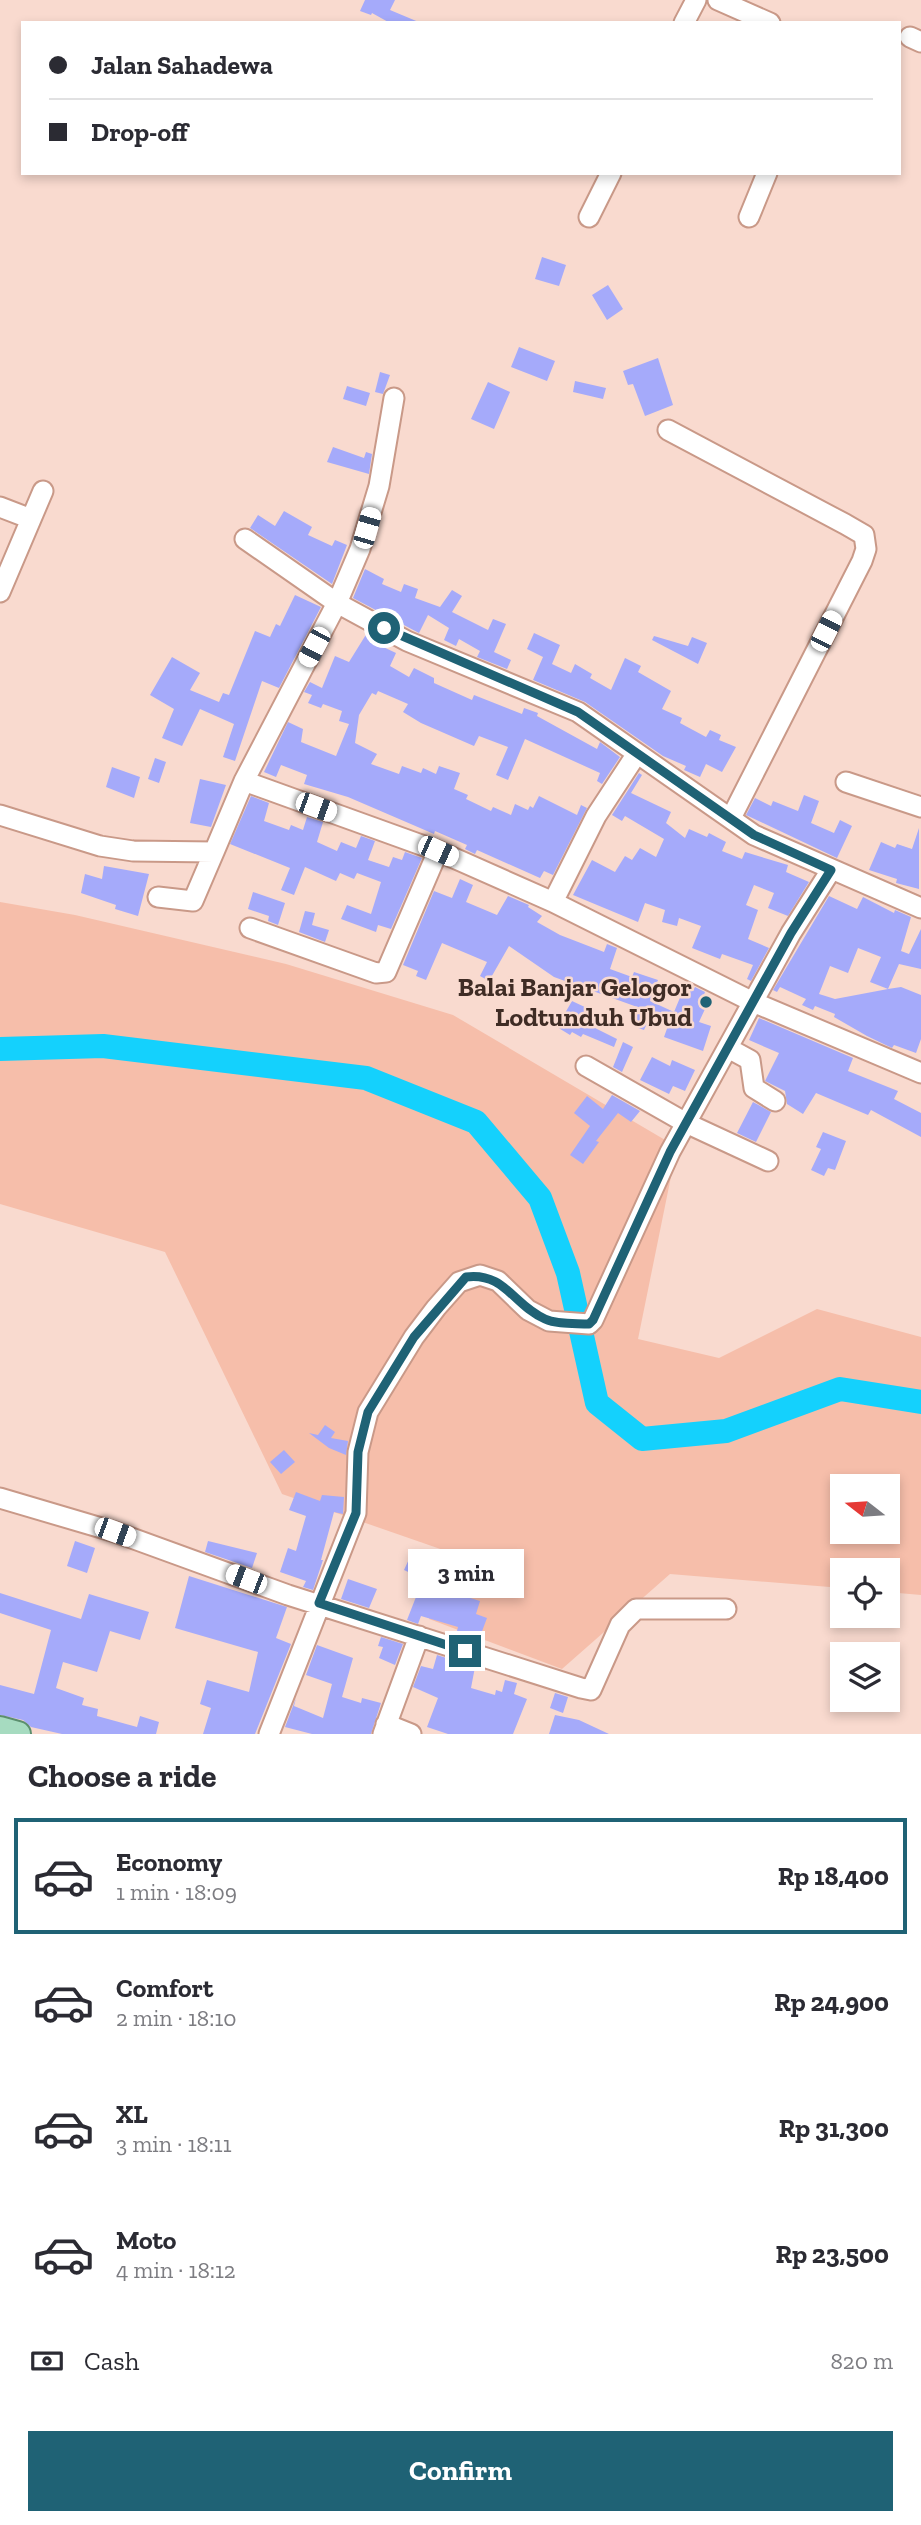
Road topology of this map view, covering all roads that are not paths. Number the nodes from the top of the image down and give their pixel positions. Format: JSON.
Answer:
{"nodes":[{"id":1,"x":696,"y":0,"type":"edge"},
{"id":2,"x":718,"y":0,"type":"edge"},
{"id":3,"x":685,"y":21,"type":"edge"},
{"id":4,"x":765,"y":21,"type":"edge"},
{"id":5,"x":610,"y":175,"type":"edge"},
{"id":6,"x":766,"y":175,"type":"edge"},
{"id":7,"x":749,"y":217,"type":"dead end"},
{"id":8,"x":589,"y":218,"type":"dead end"},
{"id":9,"x":394,"y":398,"type":"dead end"},
{"id":10,"x":668,"y":430,"type":"dead end"},
{"id":11,"x":43,"y":491,"type":"dead end"},
{"id":12,"x":0,"y":507,"type":"edge"},
{"id":13,"x":31,"y":519,"type":"junction"},
{"id":14,"x":245,"y":539,"type":"dead end"},
{"id":15,"x":0,"y":592,"type":"edge"},
{"id":16,"x":337,"y":603,"type":"junction"},
{"id":17,"x":636,"y":755,"type":"junction"},
{"id":18,"x":243,"y":781,"type":"junction"},
{"id":19,"x":846,"y":782,"type":"dead end"},
{"id":20,"x":921,"y":807,"type":"edge"},
{"id":21,"x":0,"y":815,"type":"edge"},
{"id":22,"x":731,"y":818,"type":"junction"},
{"id":23,"x":438,"y":851,"type":"junction"},
{"id":24,"x":214,"y":852,"type":"junction"},
{"id":25,"x":831,"y":870,"type":"junction"},
{"id":26,"x":158,"y":897,"type":"dead end"},
{"id":27,"x":553,"y":902,"type":"junction"},
{"id":28,"x":921,"y":908,"type":"edge"},
{"id":29,"x":250,"y":928,"type":"dead end"},
{"id":30,"x":753,"y":1002,"type":"junction"},
{"id":31,"x":729,"y":1048,"type":"junction"},
{"id":32,"x":586,"y":1066,"type":"dead end"},
{"id":33,"x":921,"y":1073,"type":"edge"},
{"id":34,"x":775,"y":1101,"type":"dead end"},
{"id":35,"x":686,"y":1123,"type":"junction"},
{"id":36,"x":768,"y":1161,"type":"dead end"},
{"id":37,"x":0,"y":1498,"type":"edge"},
{"id":38,"x":319,"y":1603,"type":"junction"},
{"id":39,"x":726,"y":1609,"type":"dead end"},
{"id":40,"x":419,"y":1636,"type":"junction"},
{"id":41,"x":0,"y":1729,"type":"edge"},
{"id":42,"x":385,"y":1729,"type":"edge"},
{"id":43,"x":18,"y":1734,"type":"edge"},
{"id":44,"x":269,"y":1734,"type":"edge"},
{"id":45,"x":411,"y":1734,"type":"edge"}],
"edges":[{"from":1,"to":3,"type":"street"},
{"from":2,"to":4,"type":"street"},
{"from":5,"to":8,"type":"street"},
{"from":6,"to":7,"type":"street"},
{"from":9,"to":16,"type":"street"},
{"from":10,"to":22,"type":"street"},
{"from":11,"to":13,"type":"street"},
{"from":12,"to":13,"type":"street"},
{"from":13,"to":15,"type":"street"},
{"from":14,"to":16,"type":"street"},
{"from":16,"to":17,"type":"street"},
{"from":16,"to":18,"type":"street"},
{"from":17,"to":22,"type":"street"},
{"from":17,"to":27,"type":"street"},
{"from":18,"to":23,"type":"street"},
{"from":18,"to":24,"type":"street"},
{"from":19,"to":20,"type":"street"},
{"from":21,"to":24,"type":"street"},
{"from":22,"to":25,"type":"street"},
{"from":23,"to":27,"type":"street"},
{"from":23,"to":29,"type":"street"},
{"from":24,"to":26,"type":"street"},
{"from":25,"to":28,"type":"street"},
{"from":25,"to":30,"type":"street"},
{"from":27,"to":30,"type":"street"},
{"from":30,"to":31,"type":"street"},
{"from":30,"to":33,"type":"street"},
{"from":31,"to":34,"type":"street"},
{"from":31,"to":35,"type":"street"},
{"from":32,"to":35,"type":"street"},
{"from":35,"to":36,"type":"street"},
{"from":35,"to":38,"type":"street"},
{"from":37,"to":38,"type":"street"},
{"from":38,"to":40,"type":"street"},
{"from":38,"to":44,"type":"street"},
{"from":39,"to":40,"type":"street"},
{"from":40,"to":42,"type":"street"},
{"from":41,"to":43,"type":"main road"},
{"from":42,"to":45,"type":"street"}]}
